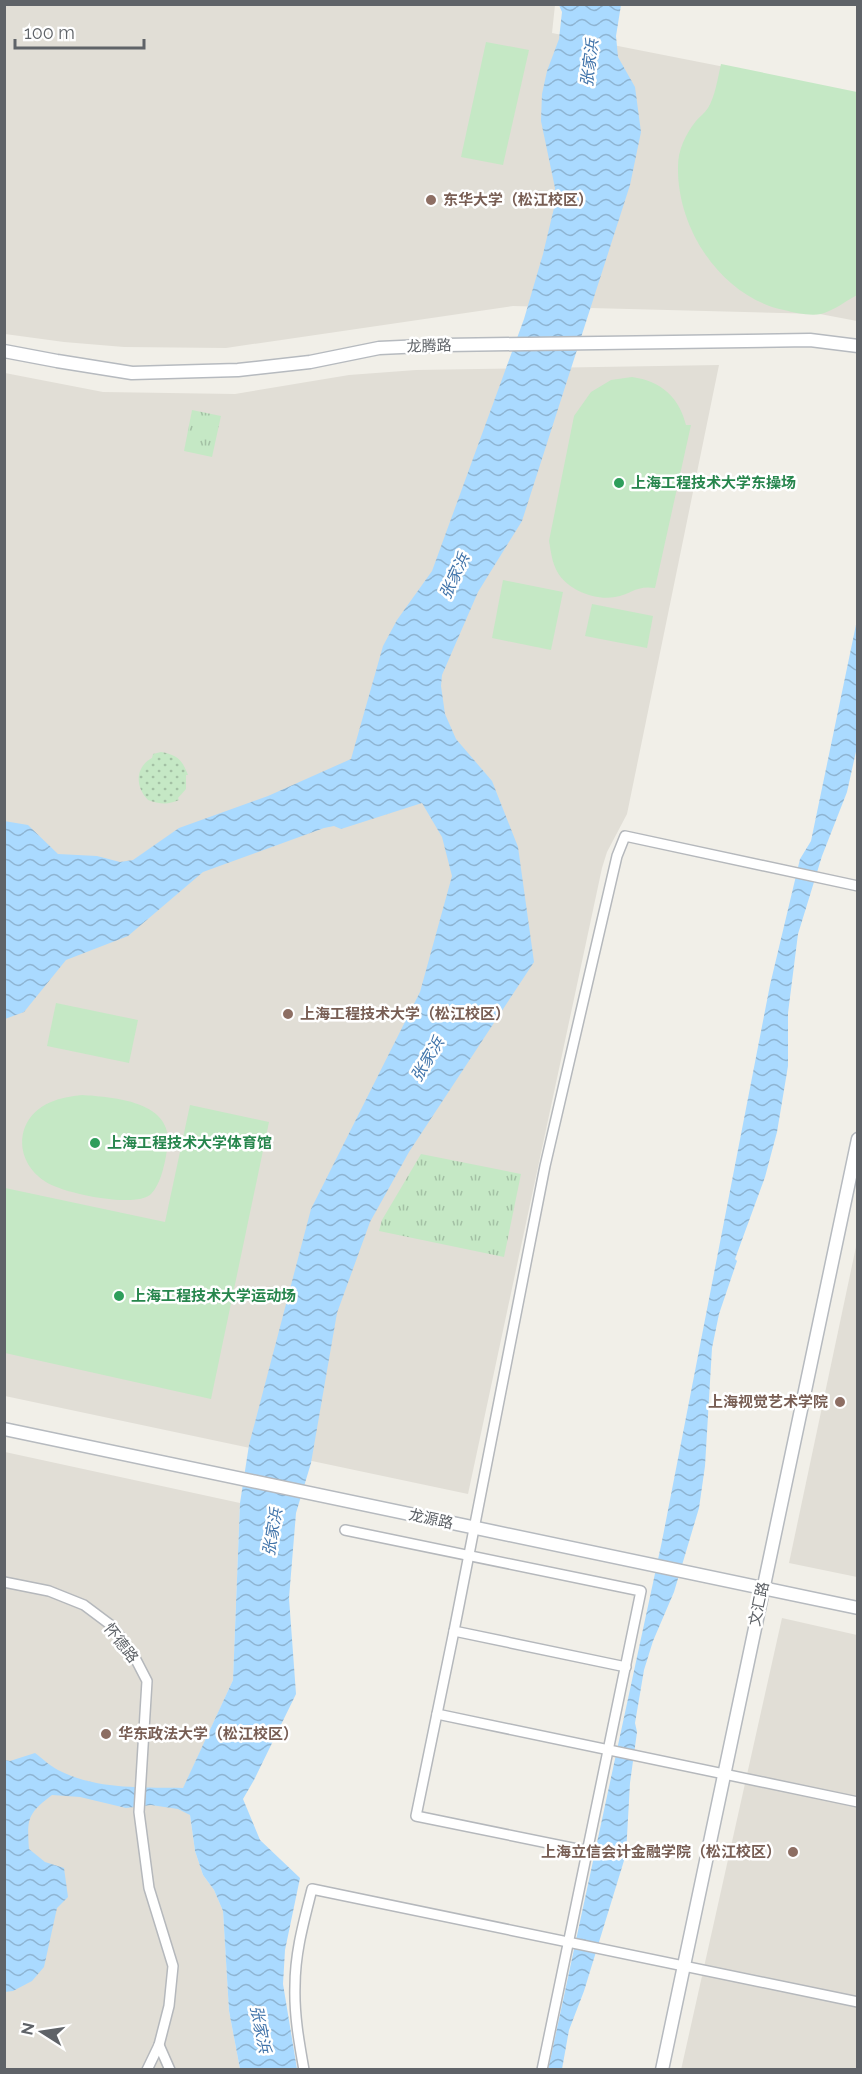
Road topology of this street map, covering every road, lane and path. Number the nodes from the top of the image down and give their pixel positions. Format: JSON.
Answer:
{"nodes":[{"id":1,"x":858,"y":346,"type":"edge"},
{"id":2,"x":4,"y":351,"type":"edge"},
{"id":3,"x":858,"y":886,"type":"edge"},
{"id":4,"x":858,"y":1138,"type":"edge"},
{"id":5,"x":4,"y":1429,"type":"edge"},
{"id":6,"x":473,"y":1528,"type":"junction"},
{"id":7,"x":345,"y":1530,"type":"dead end"},
{"id":8,"x":469,"y":1556,"type":"junction"},
{"id":9,"x":4,"y":1582,"type":"edge"},
{"id":10,"x":763,"y":1588,"type":"junction"},
{"id":11,"x":858,"y":1608,"type":"edge"},
{"id":12,"x":454,"y":1631,"type":"junction"},
{"id":13,"x":626,"y":1667,"type":"junction"},
{"id":14,"x":437,"y":1714,"type":"junction"},
{"id":15,"x":608,"y":1749,"type":"junction"},
{"id":16,"x":724,"y":1773,"type":"junction"},
{"id":17,"x":858,"y":1802,"type":"edge"},
{"id":18,"x":587,"y":1851,"type":"junction"},
{"id":19,"x":569,"y":1941,"type":"junction"},
{"id":20,"x":684,"y":1965,"type":"junction"},
{"id":21,"x":858,"y":2002,"type":"edge"},
{"id":22,"x":159,"y":2045,"type":"junction"},
{"id":23,"x":147,"y":2070,"type":"edge"},
{"id":24,"x":170,"y":2070,"type":"edge"},
{"id":25,"x":304,"y":2070,"type":"edge"},
{"id":26,"x":542,"y":2070,"type":"edge"},
{"id":27,"x":663,"y":2070,"type":"edge"}],
"edges":[{"from":1,"to":2,"type":"main road","name":"龙腾路"},
{"from":3,"to":6,"type":"street"},
{"from":4,"to":10,"type":"main road","name":"文汇路"},
{"from":5,"to":6,"type":"main road","name":"龙源路"},
{"from":6,"to":8,"type":"street"},
{"from":6,"to":10,"type":"main road","name":"龙源路"},
{"from":7,"to":8,"type":"street"},
{"from":8,"to":12,"type":"street"},
{"from":8,"to":13,"type":"street"},
{"from":9,"to":22,"type":"street","name":"怀德路"},
{"from":10,"to":11,"type":"main road","name":"龙源路"},
{"from":10,"to":16,"type":"main road","name":"文汇路"},
{"from":12,"to":13,"type":"street"},
{"from":12,"to":14,"type":"street"},
{"from":13,"to":15,"type":"street"},
{"from":14,"to":15,"type":"street"},
{"from":14,"to":18,"type":"street"},
{"from":15,"to":16,"type":"street"},
{"from":15,"to":18,"type":"street"},
{"from":16,"to":17,"type":"street"},
{"from":16,"to":20,"type":"main road","name":"文汇路"},
{"from":18,"to":19,"type":"street"},
{"from":19,"to":20,"type":"street"},
{"from":19,"to":25,"type":"street"},
{"from":19,"to":26,"type":"street"},
{"from":20,"to":21,"type":"street"},
{"from":20,"to":27,"type":"main road","name":"文汇路"},
{"from":22,"to":23,"type":"street"},
{"from":22,"to":24,"type":"street"}]}
